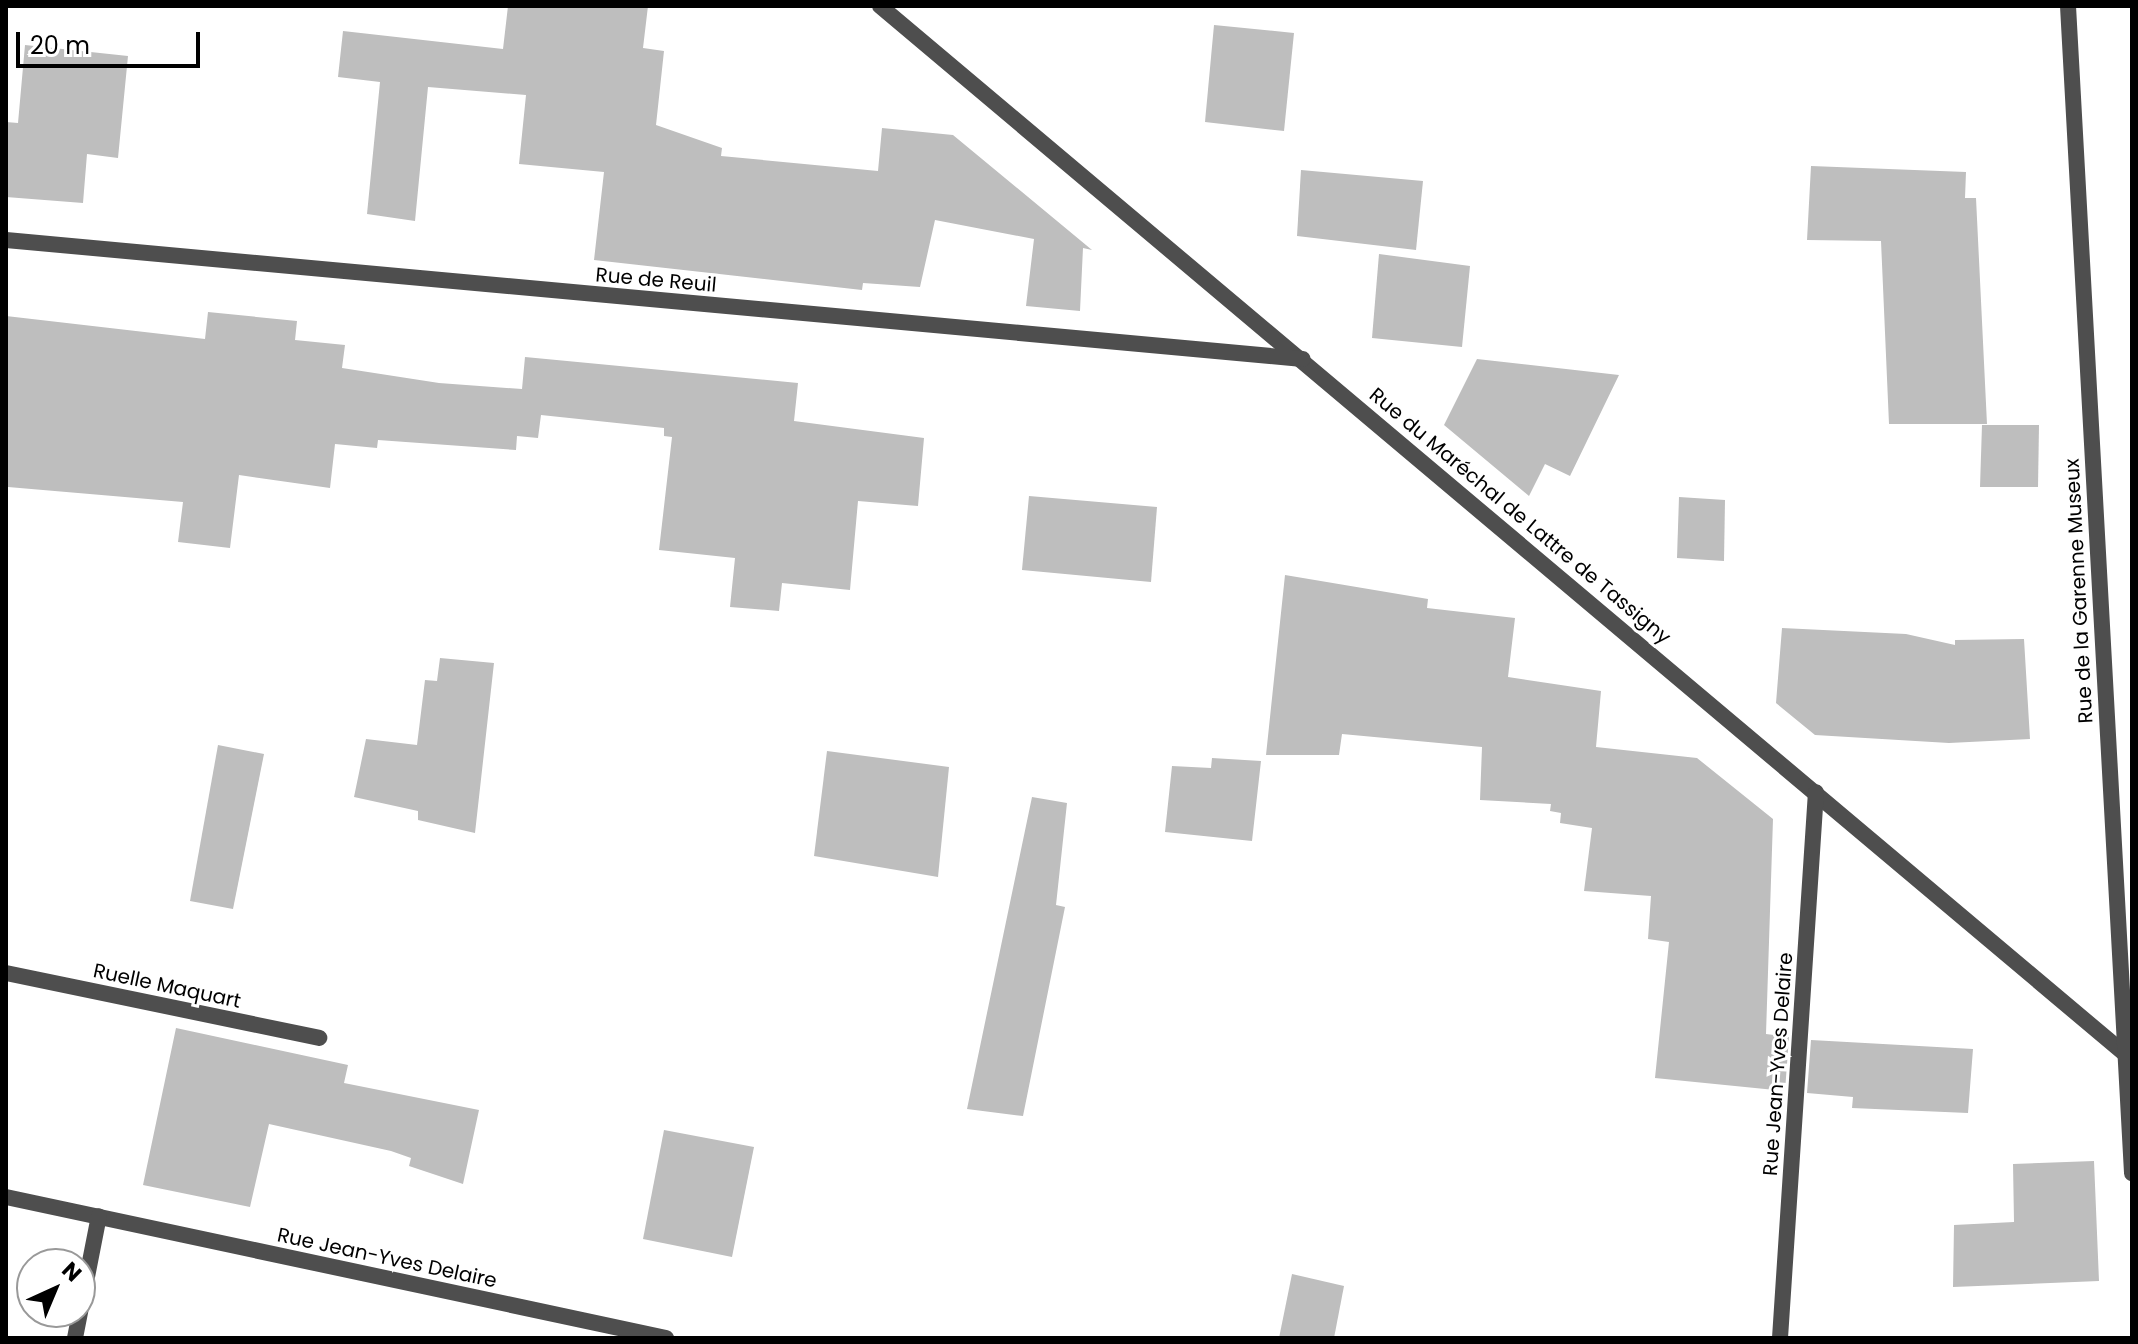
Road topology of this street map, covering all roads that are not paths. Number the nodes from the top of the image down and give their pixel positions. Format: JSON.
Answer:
{"nodes":[{"id":1,"x":880,"y":6,"type":"edge"},
{"id":2,"x":2068,"y":6,"type":"edge"},
{"id":3,"x":6,"y":240,"type":"edge"},
{"id":4,"x":1303,"y":359,"type":"junction"},
{"id":5,"x":1816,"y":792,"type":"junction"},
{"id":6,"x":6,"y":973,"type":"edge"},
{"id":7,"x":319,"y":1038,"type":"dead end"},
{"id":8,"x":2128,"y":1056,"type":"edge"},
{"id":9,"x":2132,"y":1173,"type":"edge"},
{"id":10,"x":6,"y":1197,"type":"edge"},
{"id":11,"x":99,"y":1216,"type":"junction"},
{"id":12,"x":75,"y":1338,"type":"edge"},
{"id":13,"x":666,"y":1338,"type":"edge"},
{"id":14,"x":1780,"y":1338,"type":"edge"}],
"edges":[{"from":1,"to":4,"type":"street","name":"Rue du Maréchal de Lattre de Tassigny"},
{"from":2,"to":8,"type":"street","name":"Rue de la Garenne Museux"},
{"from":3,"to":4,"type":"street","name":"Rue de Reuil"},
{"from":4,"to":5,"type":"street","name":"Rue du Maréchal de Lattre de Tassigny"},
{"from":5,"to":8,"type":"street","name":"Rue du Maréchal de Lattre de Tassigny"},
{"from":5,"to":14,"type":"street","name":"Rue Jean-Yves Delaire"},
{"from":6,"to":7,"type":"street","name":"Ruelle Maquart"},
{"from":8,"to":9,"type":"street","name":"Rue de la Garenne Museux"},
{"from":10,"to":11,"type":"street","name":"Rue Jean-Yves Delaire"},
{"from":11,"to":12,"type":"street"},
{"from":11,"to":13,"type":"street","name":"Rue Jean-Yves Delaire"}]}
